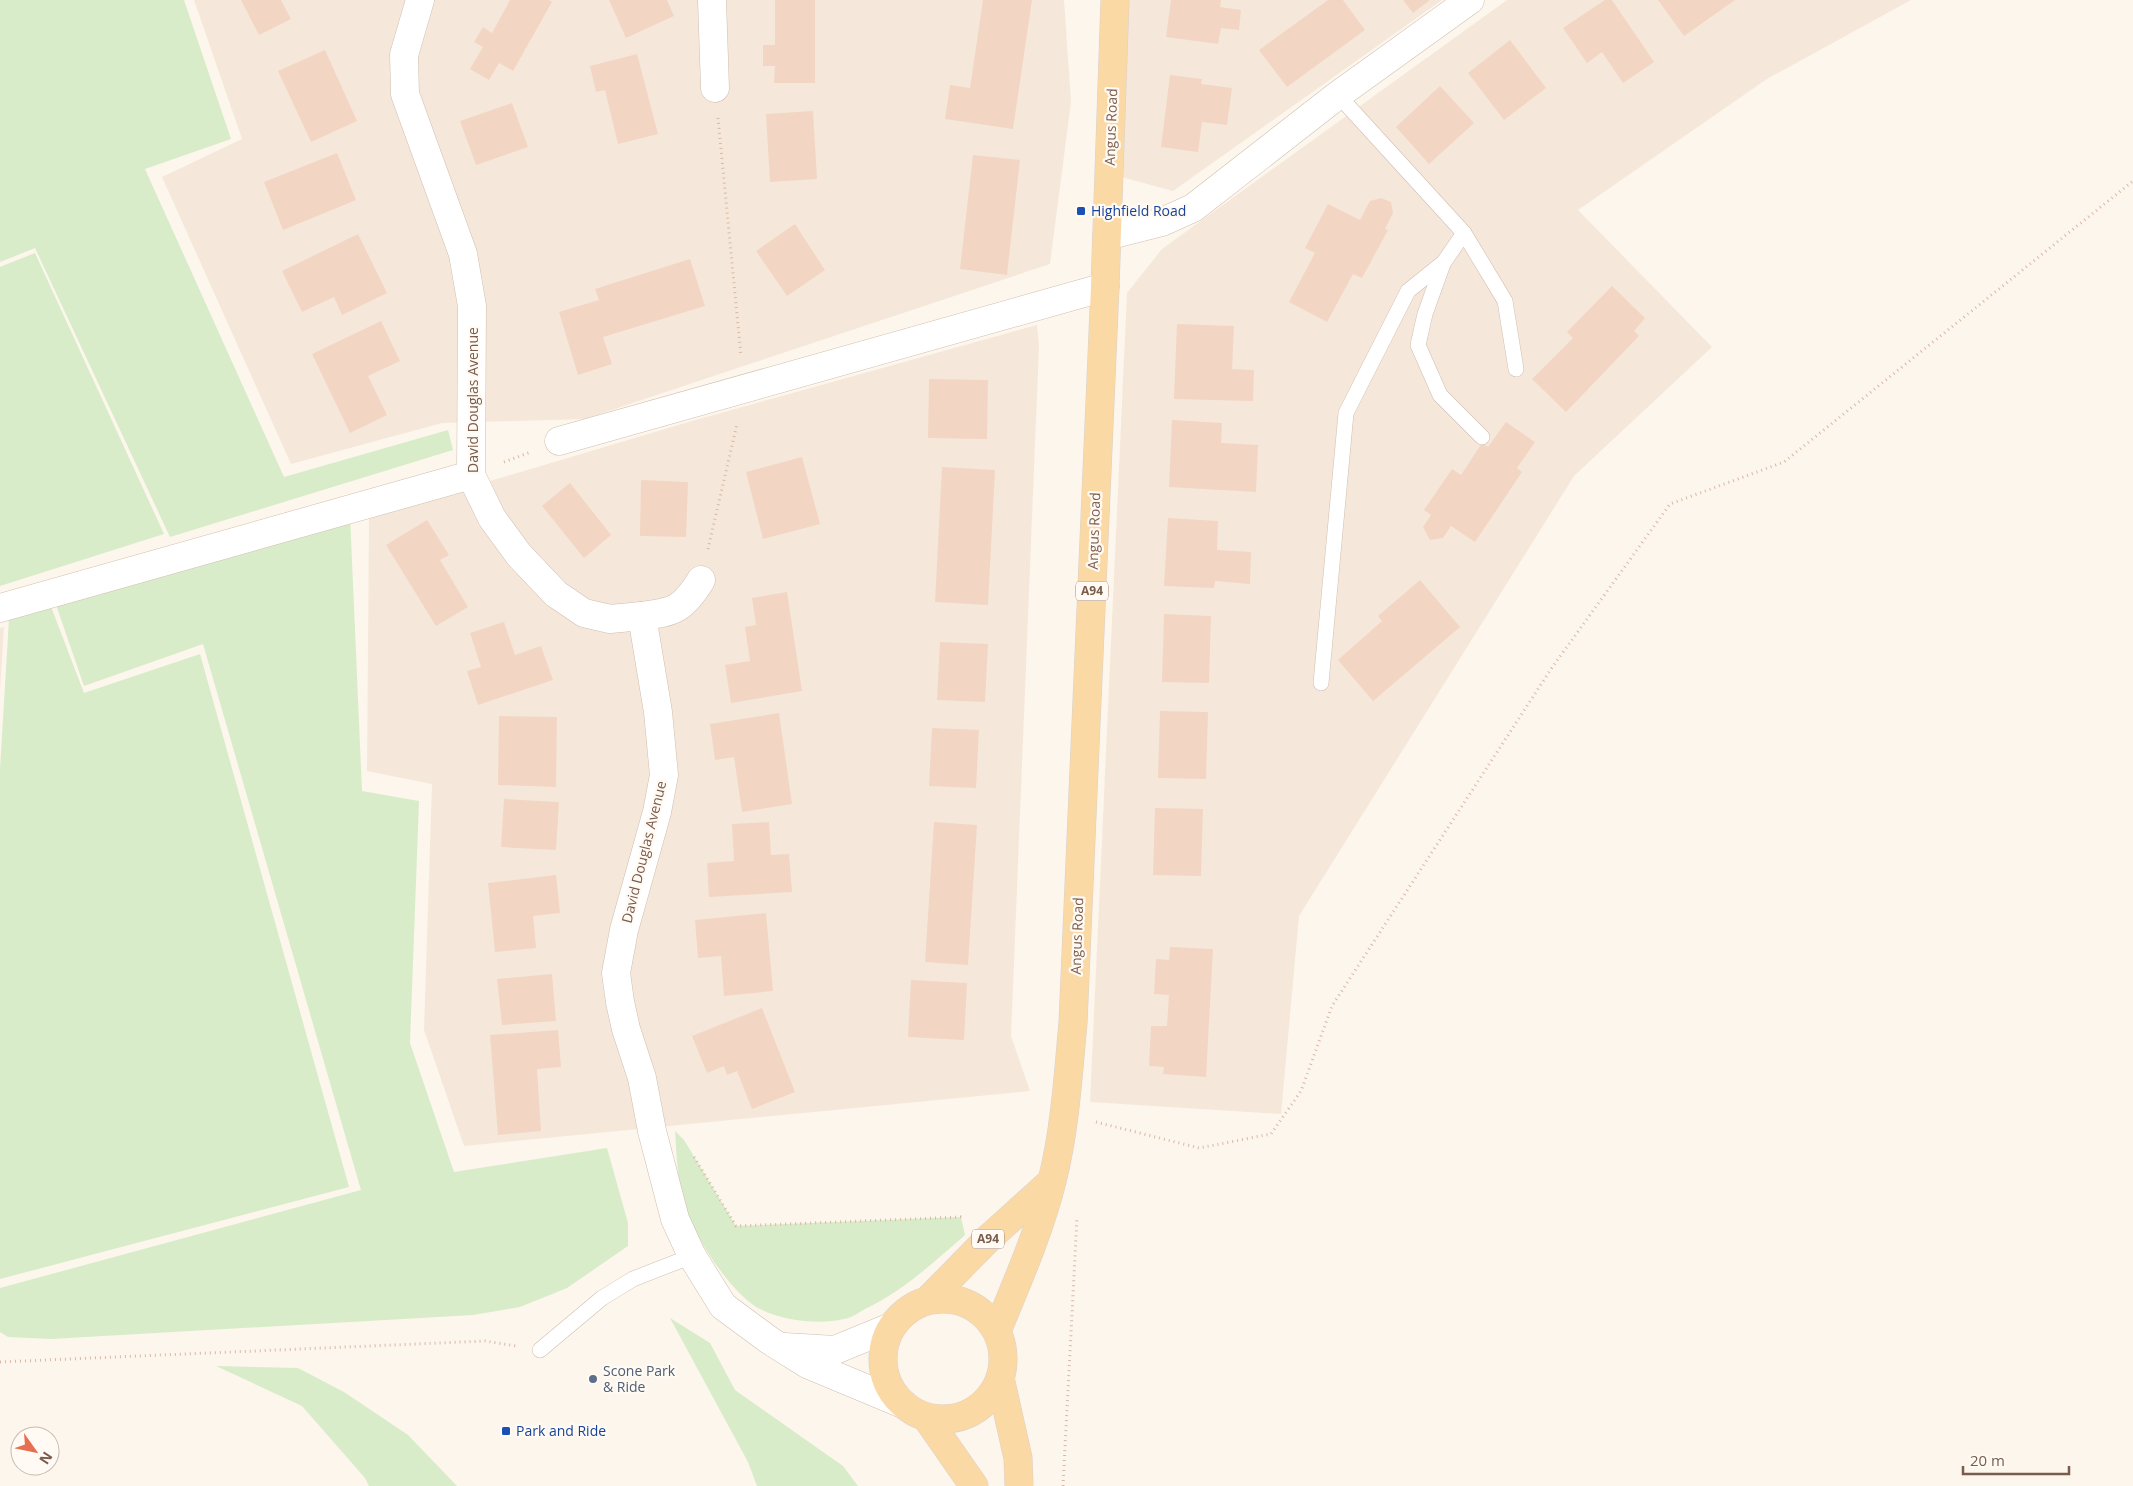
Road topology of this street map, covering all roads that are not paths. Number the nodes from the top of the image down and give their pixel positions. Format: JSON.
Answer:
{"nodes":[{"id":1,"x":420,"y":0,"type":"edge"},
{"id":2,"x":712,"y":0,"type":"edge"},
{"id":3,"x":1115,"y":0,"type":"edge"},
{"id":4,"x":1470,"y":0,"type":"edge"},
{"id":5,"x":714,"y":88,"type":"road end"},
{"id":6,"x":1338,"y":95,"type":"junction"},
{"id":7,"x":1464,"y":233,"type":"junction"},
{"id":8,"x":1107,"y":236,"type":"junction"},
{"id":9,"x":1444,"y":262,"type":"junction"},
{"id":10,"x":1105,"y":288,"type":"junction"},
{"id":11,"x":1516,"y":369,"type":"dead end"},
{"id":12,"x":1482,"y":437,"type":"dead end"},
{"id":13,"x":559,"y":441,"type":"road end"},
{"id":14,"x":471,"y":475,"type":"junction"},
{"id":15,"x":701,"y":580,"type":"road end"},
{"id":16,"x":0,"y":608,"type":"edge"},
{"id":17,"x":642,"y":616,"type":"junction"},
{"id":18,"x":1321,"y":683,"type":"dead end"},
{"id":19,"x":1052,"y":1181,"type":"junction"},
{"id":20,"x":692,"y":1256,"type":"junction"},
{"id":21,"x":928,"y":1300,"type":"junction"},
{"id":22,"x":891,"y":1327,"type":"junction"},
{"id":23,"x":997,"y":1331,"type":"junction"},
{"id":24,"x":781,"y":1347,"type":"junction"},
{"id":25,"x":540,"y":1350,"type":"road end"},
{"id":26,"x":1000,"y":1378,"type":"junction"},
{"id":27,"x":914,"y":1410,"type":"junction"},
{"id":28,"x":974,"y":1486,"type":"edge"},
{"id":29,"x":1018,"y":1486,"type":"edge"}],
"edges":[{"from":1,"to":14,"type":"street","name":"David Douglas Avenue"},
{"from":2,"to":5,"type":"street"},
{"from":3,"to":8,"type":"main road","name":"Angus Road","number":"A94"},
{"from":4,"to":6,"type":"street"},
{"from":6,"to":7,"type":"lane"},
{"from":6,"to":8,"type":"street"},
{"from":7,"to":9,"type":"lane"},
{"from":7,"to":11,"type":"lane"},
{"from":8,"to":10,"type":"main road","name":"Angus Road","number":"A94"},
{"from":9,"to":12,"type":"lane"},
{"from":9,"to":18,"type":"lane"},
{"from":10,"to":13,"type":"street"},
{"from":10,"to":19,"type":"main road","name":"Angus Road","number":"A94"},
{"from":14,"to":16,"type":"street"},
{"from":14,"to":17,"type":"street","name":"David Douglas Avenue"},
{"from":15,"to":17,"type":"street"},
{"from":17,"to":20,"type":"street","name":"David Douglas Avenue"},
{"from":19,"to":21,"type":"main road","number":"A94"},
{"from":19,"to":23,"type":"main road","name":"Angus Road","number":"A94"},
{"from":20,"to":24,"type":"street","name":"David Douglas Avenue"},
{"from":20,"to":25,"type":"lane"},
{"from":21,"to":22,"type":"main road","number":"A94"},
{"from":21,"to":23,"type":"main road","number":"A94"},
{"from":22,"to":24,"type":"street"},
{"from":22,"to":27,"type":"main road","number":"A94"},
{"from":23,"to":26,"type":"main road","number":"A94"},
{"from":24,"to":27,"type":"street","name":"David Douglas Avenue"},
{"from":26,"to":27,"type":"main road","number":"A94"},
{"from":26,"to":29,"type":"main road","number":"A94"},
{"from":27,"to":28,"type":"main road","number":"A94"}]}
